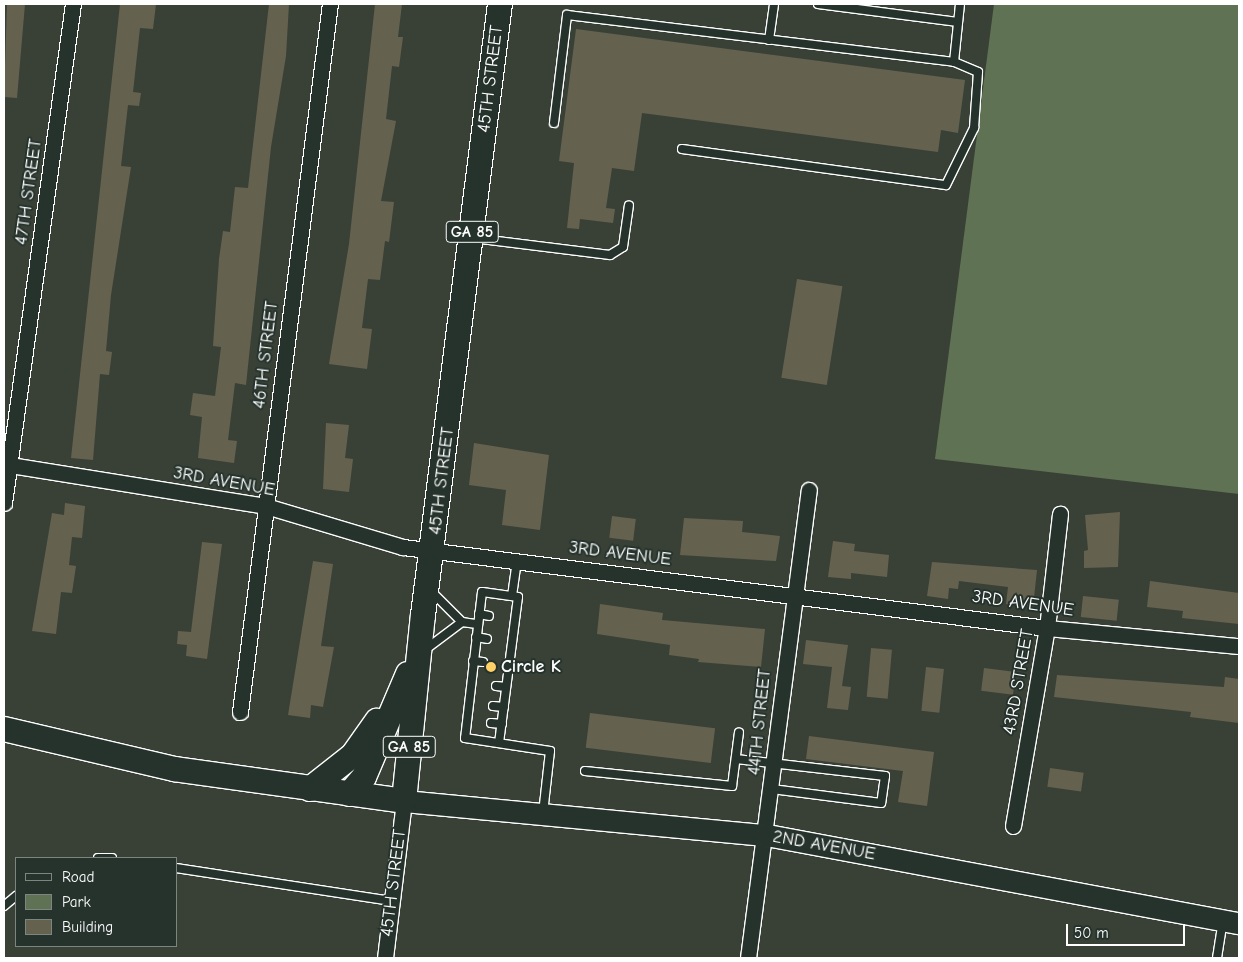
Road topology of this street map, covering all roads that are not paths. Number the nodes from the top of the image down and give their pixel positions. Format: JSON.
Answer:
{"nodes":[{"id":1,"x":73,"y":4,"type":"edge"},
{"id":2,"x":330,"y":4,"type":"edge"},
{"id":3,"x":500,"y":4,"type":"edge"},
{"id":4,"x":774,"y":4,"type":"edge"},
{"id":5,"x":818,"y":4,"type":"edge"},
{"id":6,"x":960,"y":4,"type":"edge"},
{"id":7,"x":958,"y":22,"type":"junction"},
{"id":8,"x":770,"y":40,"type":"junction"},
{"id":9,"x":954,"y":62,"type":"junction"},
{"id":10,"x":554,"y":123,"type":"dead end"},
{"id":11,"x":682,"y":148,"type":"dead end"},
{"id":12,"x":629,"y":205,"type":"dead end"},
{"id":13,"x":471,"y":238,"type":"junction"},
{"id":14,"x":7,"y":464,"type":"edge"},
{"id":15,"x":809,"y":490,"type":"dead end"},
{"id":16,"x":4,"y":503,"type":"edge"},
{"id":17,"x":266,"y":506,"type":"junction"},
{"id":18,"x":1060,"y":514,"type":"dead end"},
{"id":19,"x":434,"y":552,"type":"junction"},
{"id":20,"x":517,"y":561,"type":"junction"},
{"id":21,"x":427,"y":587,"type":"junction"},
{"id":22,"x":793,"y":593,"type":"junction"},
{"id":23,"x":512,"y":596,"type":"junction"},
{"id":24,"x":479,"y":614,"type":"junction"},
{"id":25,"x":489,"y":616,"type":"dead end"},
{"id":26,"x":506,"y":618,"type":"dead end"},
{"id":27,"x":515,"y":619,"type":"junction"},
{"id":28,"x":462,"y":622,"type":"junction"},
{"id":29,"x":477,"y":624,"type":"junction"},
{"id":30,"x":1047,"y":628,"type":"junction"},
{"id":31,"x":476,"y":637,"type":"junction"},
{"id":32,"x":487,"y":639,"type":"dead end"},
{"id":33,"x":502,"y":641,"type":"dead end"},
{"id":34,"x":512,"y":642,"type":"junction"},
{"id":35,"x":1239,"y":646,"type":"edge"},
{"id":36,"x":418,"y":659,"type":"junction"},
{"id":37,"x":473,"y":661,"type":"junction"},
{"id":38,"x":483,"y":662,"type":"dead end"},
{"id":39,"x":500,"y":664,"type":"dead end"},
{"id":40,"x":509,"y":665,"type":"junction"},
{"id":41,"x":471,"y":683,"type":"junction"},
{"id":42,"x":481,"y":684,"type":"dead end"},
{"id":43,"x":400,"y":685,"type":"junction"},
{"id":44,"x":496,"y":686,"type":"dead end"},
{"id":45,"x":506,"y":687,"type":"junction"},
{"id":46,"x":469,"y":702,"type":"junction"},
{"id":47,"x":478,"y":704,"type":"dead end"},
{"id":48,"x":493,"y":706,"type":"dead end"},
{"id":49,"x":504,"y":707,"type":"junction"},
{"id":50,"x":240,"y":712,"type":"dead end"},
{"id":51,"x":491,"y":723,"type":"dead end"},
{"id":52,"x":502,"y":724,"type":"junction"},
{"id":53,"x":4,"y":729,"type":"edge"},
{"id":54,"x":739,"y":732,"type":"dead end"},
{"id":55,"x":499,"y":743,"type":"junction"},
{"id":56,"x":736,"y":759,"type":"junction"},
{"id":57,"x":775,"y":764,"type":"junction"},
{"id":58,"x":585,"y":771,"type":"dead end"},
{"id":59,"x":310,"y":788,"type":"junction"},
{"id":60,"x":772,"y":789,"type":"junction"},
{"id":61,"x":349,"y":794,"type":"junction"},
{"id":62,"x":404,"y":801,"type":"junction"},
{"id":63,"x":542,"y":815,"type":"junction"},
{"id":64,"x":1013,"y":826,"type":"dead end"},
{"id":65,"x":767,"y":835,"type":"junction"},
{"id":66,"x":178,"y":868,"type":"edge"},
{"id":67,"x":15,"y":897,"type":"edge"},
{"id":68,"x":391,"y":901,"type":"junction"},
{"id":69,"x":4,"y":906,"type":"edge"},
{"id":70,"x":1231,"y":921,"type":"edge"},
{"id":71,"x":385,"y":958,"type":"edge"},
{"id":72,"x":748,"y":958,"type":"edge"},
{"id":73,"x":1217,"y":958,"type":"edge"}],
"edges":[{"from":1,"to":14,"type":"street","name":"47TH STREET"},
{"from":2,"to":17,"type":"street","name":"46TH STREET"},
{"from":3,"to":13,"type":"main road","name":"45TH STREET","number":"GA 85"},
{"from":4,"to":8,"type":"lane"},
{"from":5,"to":7,"type":"lane"},
{"from":6,"to":7,"type":"lane"},
{"from":7,"to":9,"type":"lane"},
{"from":8,"to":9,"type":"lane"},
{"from":8,"to":10,"type":"lane"},
{"from":9,"to":11,"type":"lane"},
{"from":12,"to":13,"type":"lane"},
{"from":13,"to":19,"type":"main road","name":"45TH STREET","number":"GA 85"},
{"from":14,"to":16,"type":"street","name":"47TH STREET"},
{"from":14,"to":17,"type":"street","name":"3RD AVENUE"},
{"from":15,"to":22,"type":"street","name":"44TH STREET"},
{"from":17,"to":19,"type":"street","name":"3RD AVENUE"},
{"from":17,"to":50,"type":"street","name":"46TH STREET"},
{"from":18,"to":30,"type":"street","name":"43RD STREET"},
{"from":19,"to":20,"type":"street","name":"3RD AVENUE"},
{"from":19,"to":21,"type":"main road","name":"45TH STREET","number":"GA 85"},
{"from":20,"to":22,"type":"street","name":"3RD AVENUE"},
{"from":20,"to":23,"type":"lane"},
{"from":21,"to":28,"type":"lane"},
{"from":21,"to":36,"type":"main road","name":"45TH STREET","number":"GA 85"},
{"from":22,"to":30,"type":"street","name":"3RD AVENUE"},
{"from":22,"to":57,"type":"street","name":"44TH STREET"},
{"from":23,"to":24,"type":"lane"},
{"from":23,"to":27,"type":"lane"},
{"from":24,"to":25,"type":"lane"},
{"from":24,"to":29,"type":"lane"},
{"from":26,"to":27,"type":"lane"},
{"from":27,"to":34,"type":"lane"},
{"from":28,"to":29,"type":"lane"},
{"from":28,"to":36,"type":"lane"},
{"from":29,"to":31,"type":"lane"},
{"from":30,"to":35,"type":"street","name":"3RD AVENUE"},
{"from":30,"to":64,"type":"street","name":"43RD STREET"},
{"from":31,"to":32,"type":"lane"},
{"from":31,"to":37,"type":"lane"},
{"from":33,"to":34,"type":"lane"},
{"from":34,"to":40,"type":"lane"},
{"from":36,"to":43,"type":"main road"},
{"from":36,"to":62,"type":"main road","name":"45TH STREET","number":"GA 85"},
{"from":37,"to":38,"type":"lane"},
{"from":37,"to":41,"type":"lane"},
{"from":39,"to":40,"type":"lane"},
{"from":40,"to":45,"type":"lane"},
{"from":41,"to":42,"type":"lane"},
{"from":41,"to":46,"type":"lane"},
{"from":43,"to":59,"type":"main road"},
{"from":43,"to":61,"type":"main road"},
{"from":44,"to":45,"type":"lane"},
{"from":45,"to":49,"type":"lane"},
{"from":46,"to":47,"type":"lane"},
{"from":46,"to":55,"type":"lane"},
{"from":48,"to":49,"type":"lane"},
{"from":49,"to":52,"type":"lane"},
{"from":51,"to":52,"type":"lane"},
{"from":52,"to":55,"type":"lane"},
{"from":53,"to":59,"type":"main road"},
{"from":54,"to":56,"type":"lane"},
{"from":55,"to":63,"type":"lane"},
{"from":56,"to":57,"type":"lane"},
{"from":56,"to":58,"type":"lane"},
{"from":57,"to":60,"type":"street","name":"44TH STREET"},
{"from":57,"to":60,"type":"lane"},
{"from":59,"to":61,"type":"main road"},
{"from":60,"to":65,"type":"street","name":"44TH STREET"},
{"from":61,"to":62,"type":"main road"},
{"from":62,"to":63,"type":"main road","name":"2ND AVENUE"},
{"from":62,"to":68,"type":"street","name":"45TH STREET"},
{"from":63,"to":65,"type":"main road","name":"2ND AVENUE"},
{"from":65,"to":70,"type":"main road","name":"2ND AVENUE"},
{"from":65,"to":72,"type":"street","name":"44TH STREET"},
{"from":66,"to":68,"type":"lane"},
{"from":67,"to":69,"type":"lane"},
{"from":68,"to":71,"type":"street","name":"45TH STREET"},
{"from":70,"to":73,"type":"lane"}]}
